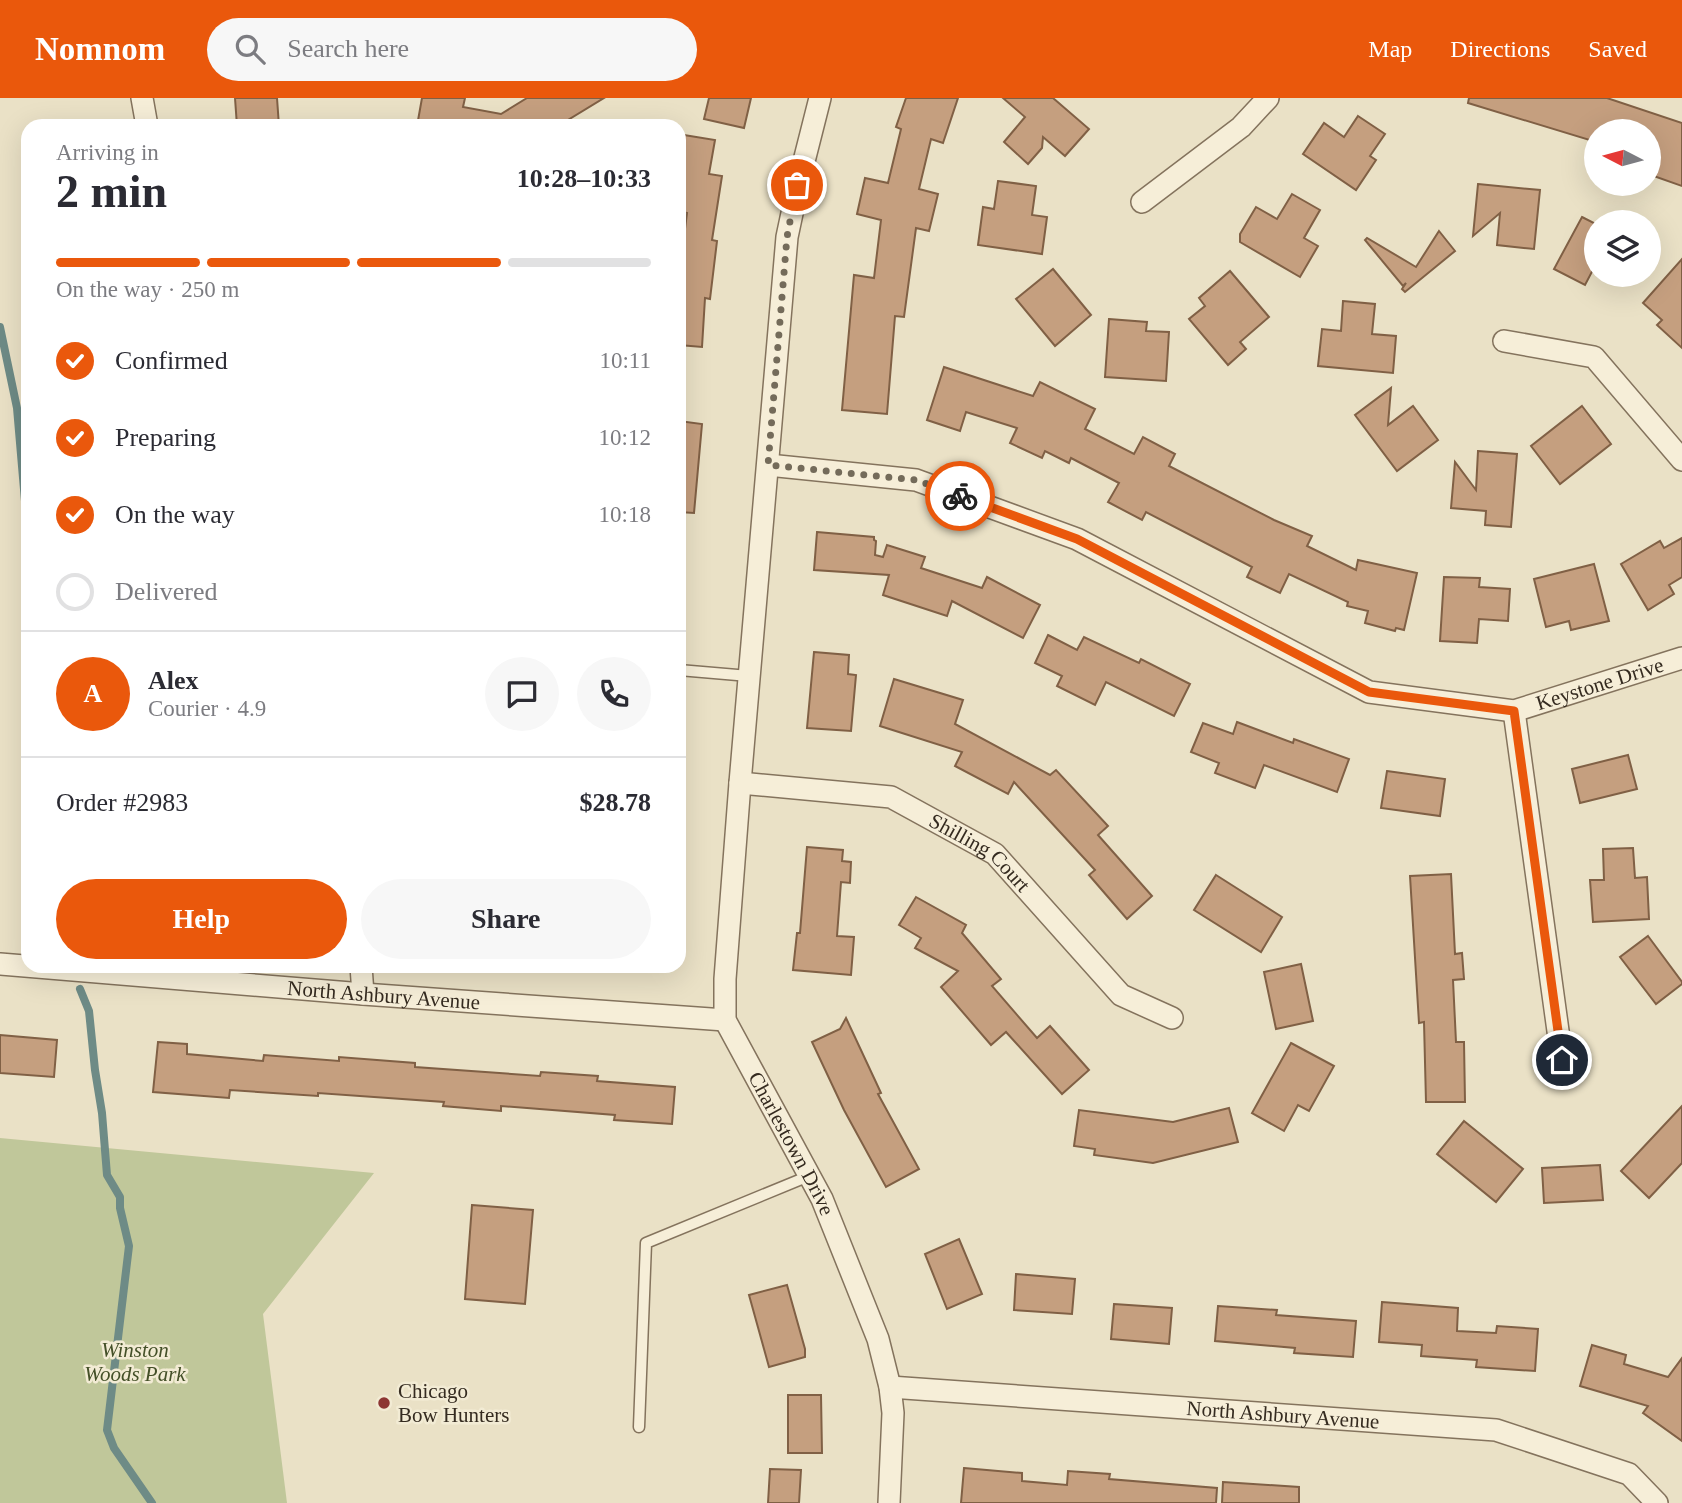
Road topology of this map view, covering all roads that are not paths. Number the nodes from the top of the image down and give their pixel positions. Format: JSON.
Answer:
{"nodes":[{"id":1,"x":142,"y":98,"type":"edge"},
{"id":2,"x":820,"y":98,"type":"edge"},
{"id":3,"x":1268,"y":98,"type":"edge"},
{"id":4,"x":146,"y":119,"type":"edge"},
{"id":5,"x":1142,"y":202,"type":"dead end"},
{"id":6,"x":1504,"y":341,"type":"dead end"},
{"id":7,"x":1682,"y":460,"type":"edge"},
{"id":8,"x":768,"y":465,"type":"junction"},
{"id":9,"x":1682,"y":658,"type":"edge"},
{"id":10,"x":686,"y":671,"type":"edge"},
{"id":11,"x":749,"y":676,"type":"junction"},
{"id":12,"x":1514,"y":711,"type":"junction"},
{"id":13,"x":740,"y":782,"type":"junction"},
{"id":14,"x":0,"y":964,"type":"edge"},
{"id":15,"x":21,"y":966,"type":"edge"},
{"id":16,"x":109,"y":973,"type":"edge"},
{"id":17,"x":361,"y":973,"type":"edge"},
{"id":18,"x":363,"y":994,"type":"junction"},
{"id":19,"x":1172,"y":1018,"type":"dead end"},
{"id":20,"x":725,"y":1020,"type":"junction"},
{"id":21,"x":1562,"y":1060,"type":"dead end"},
{"id":22,"x":809,"y":1176,"type":"junction"},
{"id":23,"x":890,"y":1387,"type":"junction"},
{"id":24,"x":639,"y":1427,"type":"dead end"},
{"id":25,"x":888,"y":1503,"type":"edge"},
{"id":26,"x":1657,"y":1503,"type":"edge"}],
"edges":[{"from":1,"to":4,"type":"street"},
{"from":2,"to":8,"type":"street"},
{"from":3,"to":5,"type":"street"},
{"from":6,"to":7,"type":"street"},
{"from":8,"to":11,"type":"street","name":"Charlestown Drive"},
{"from":8,"to":12,"type":"street","name":"Keystone Drive"},
{"from":9,"to":12,"type":"street","name":"Keystone Drive"},
{"from":10,"to":11,"type":"lane"},
{"from":11,"to":13,"type":"street","name":"Charlestown Drive"},
{"from":12,"to":21,"type":"street"},
{"from":13,"to":19,"type":"street","name":"Shilling Court"},
{"from":13,"to":20,"type":"street","name":"Charlestown Drive"},
{"from":14,"to":15,"type":"street","name":"North Ashbury Avenue"},
{"from":16,"to":18,"type":"street","name":"North Ashbury Avenue"},
{"from":17,"to":18,"type":"street"},
{"from":18,"to":20,"type":"street","name":"North Ashbury Avenue"},
{"from":20,"to":22,"type":"street","name":"Charlestown Drive"},
{"from":22,"to":23,"type":"street","name":"Charlestown Drive"},
{"from":22,"to":24,"type":"lane"},
{"from":23,"to":25,"type":"street","name":"Charlestown Drive"},
{"from":23,"to":26,"type":"street","name":"North Ashbury Avenue"}]}
